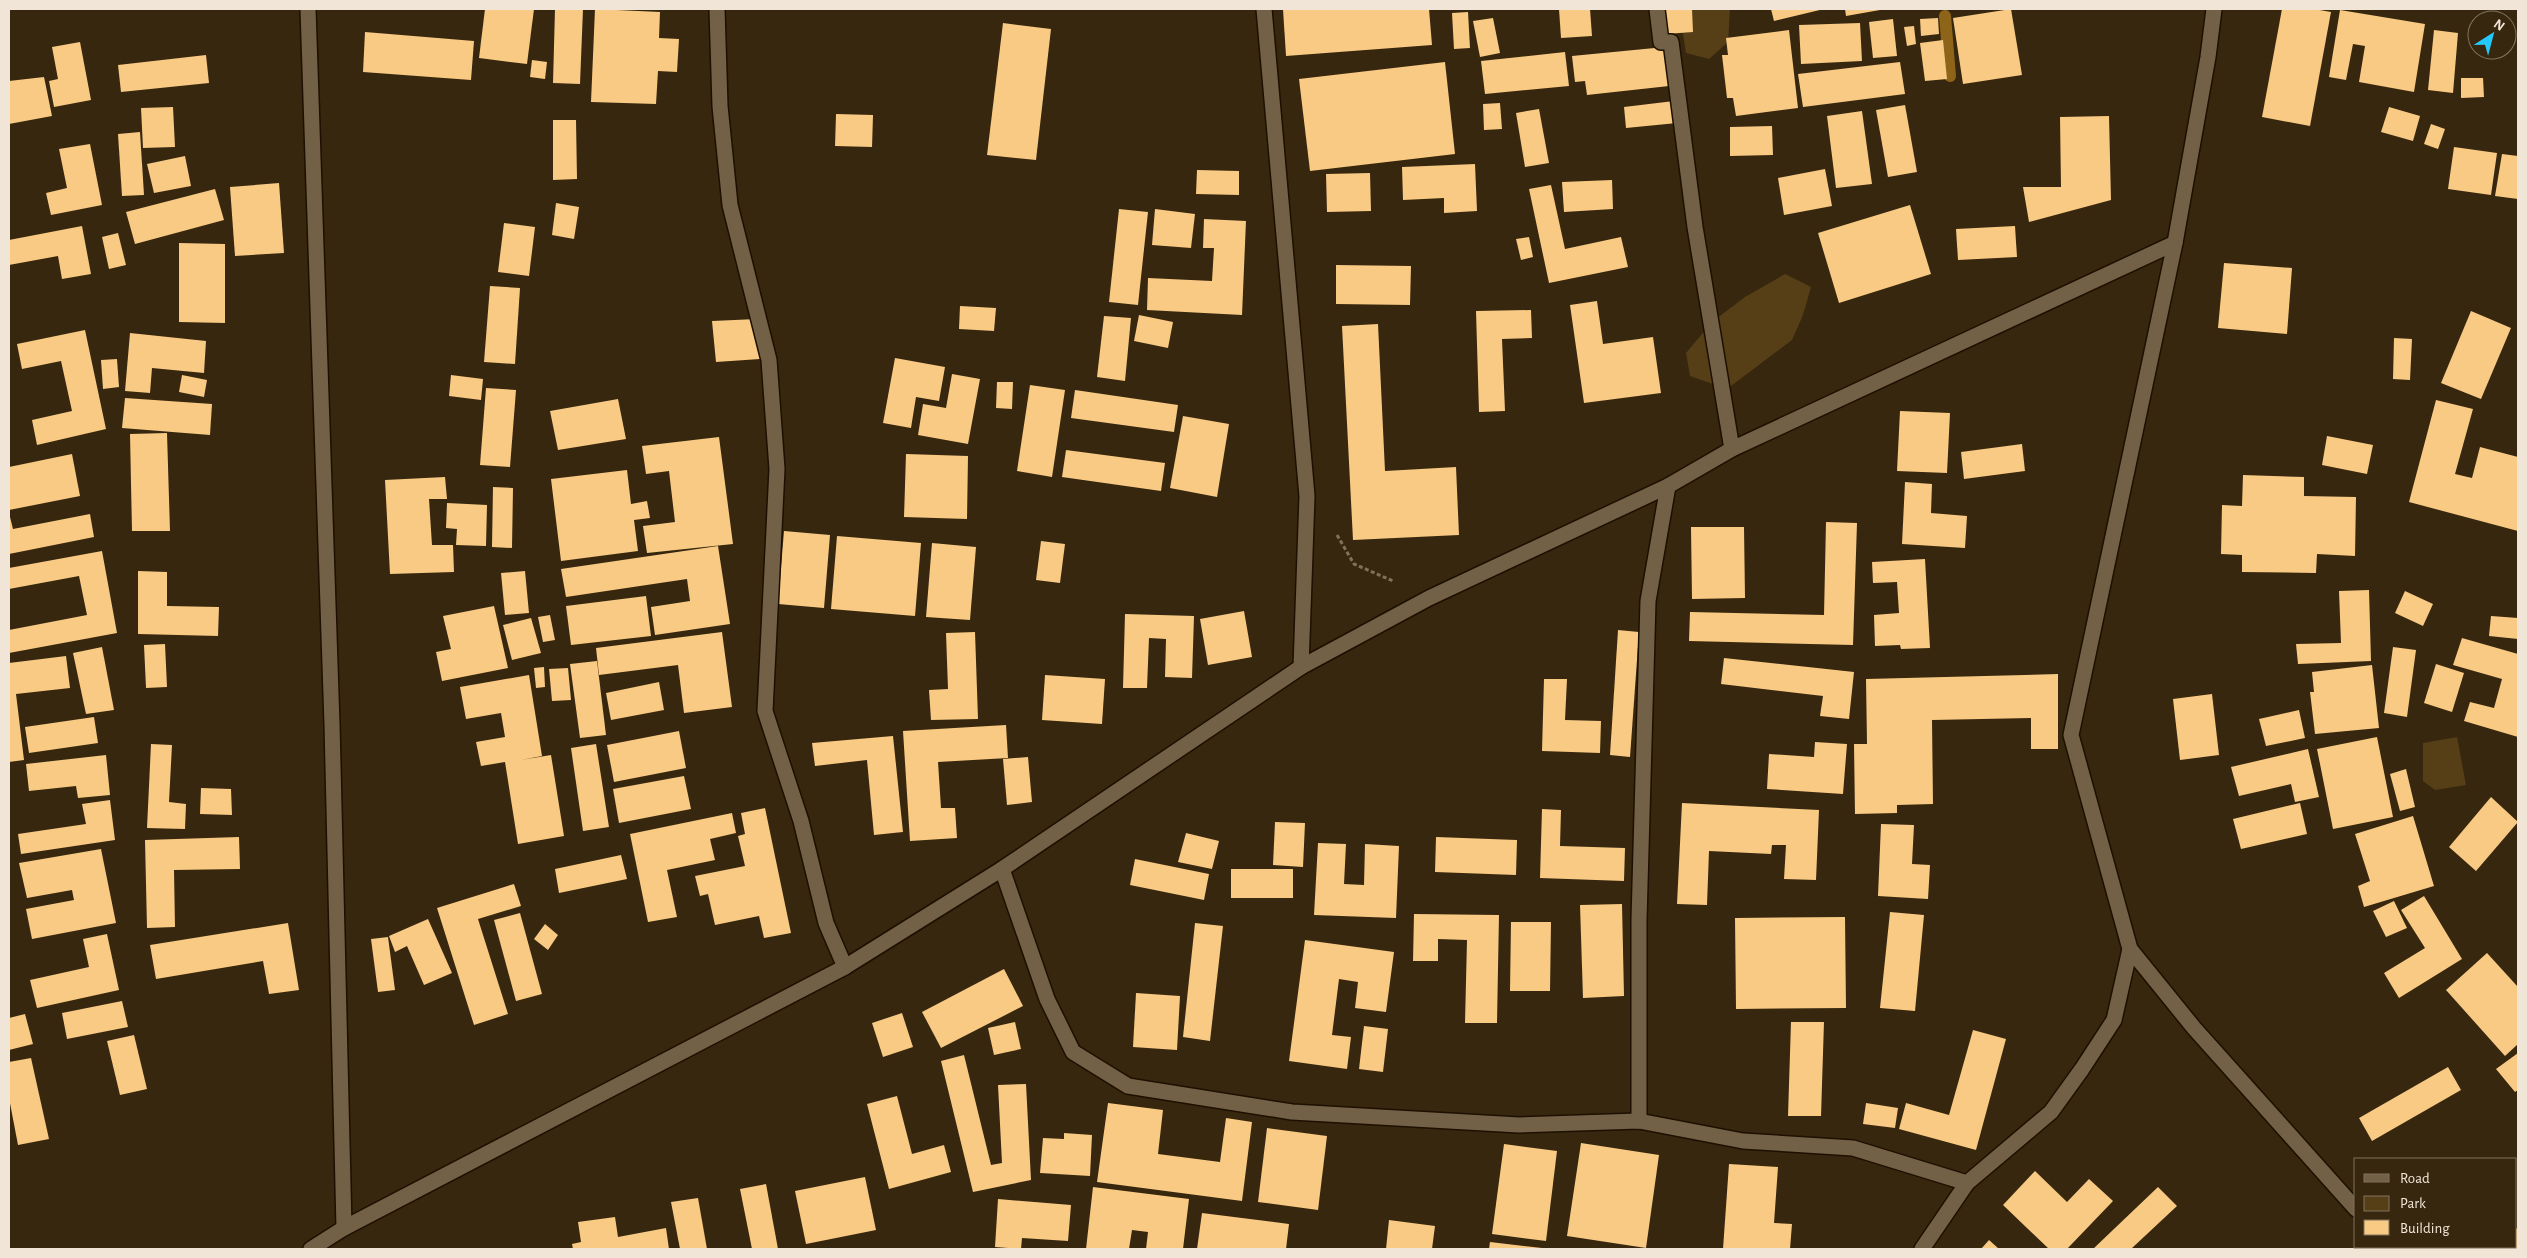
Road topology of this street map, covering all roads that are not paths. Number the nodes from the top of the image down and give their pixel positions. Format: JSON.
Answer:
{"nodes":[{"id":1,"x":308,"y":9,"type":"edge"},
{"id":2,"x":717,"y":9,"type":"edge"},
{"id":3,"x":1264,"y":9,"type":"edge"},
{"id":4,"x":1657,"y":9,"type":"edge"},
{"id":5,"x":2214,"y":9,"type":"edge"},
{"id":6,"x":2175,"y":243,"type":"junction"},
{"id":7,"x":1732,"y":449,"type":"junction"},
{"id":8,"x":1668,"y":486,"type":"junction"},
{"id":9,"x":1301,"y":667,"type":"junction"},
{"id":10,"x":1002,"y":868,"type":"junction"},
{"id":11,"x":2130,"y":949,"type":"junction"},
{"id":12,"x":845,"y":967,"type":"junction"},
{"id":13,"x":1639,"y":1121,"type":"junction"},
{"id":14,"x":1967,"y":1183,"type":"junction"},
{"id":15,"x":2354,"y":1207,"type":"edge"},
{"id":16,"x":344,"y":1228,"type":"junction"},
{"id":17,"x":311,"y":1249,"type":"edge"},
{"id":18,"x":1922,"y":1249,"type":"edge"}],
"edges":[{"from":1,"to":16,"type":"street"},
{"from":2,"to":12,"type":"street"},
{"from":3,"to":9,"type":"street"},
{"from":4,"to":7,"type":"street"},
{"from":5,"to":6,"type":"street"},
{"from":6,"to":7,"type":"street"},
{"from":6,"to":11,"type":"street"},
{"from":7,"to":8,"type":"street"},
{"from":8,"to":9,"type":"street"},
{"from":8,"to":13,"type":"street"},
{"from":9,"to":10,"type":"street"},
{"from":10,"to":12,"type":"street"},
{"from":10,"to":13,"type":"street"},
{"from":11,"to":14,"type":"street"},
{"from":11,"to":15,"type":"street"},
{"from":12,"to":16,"type":"street"},
{"from":13,"to":14,"type":"street"},
{"from":14,"to":18,"type":"street"},
{"from":16,"to":17,"type":"street"}]}
